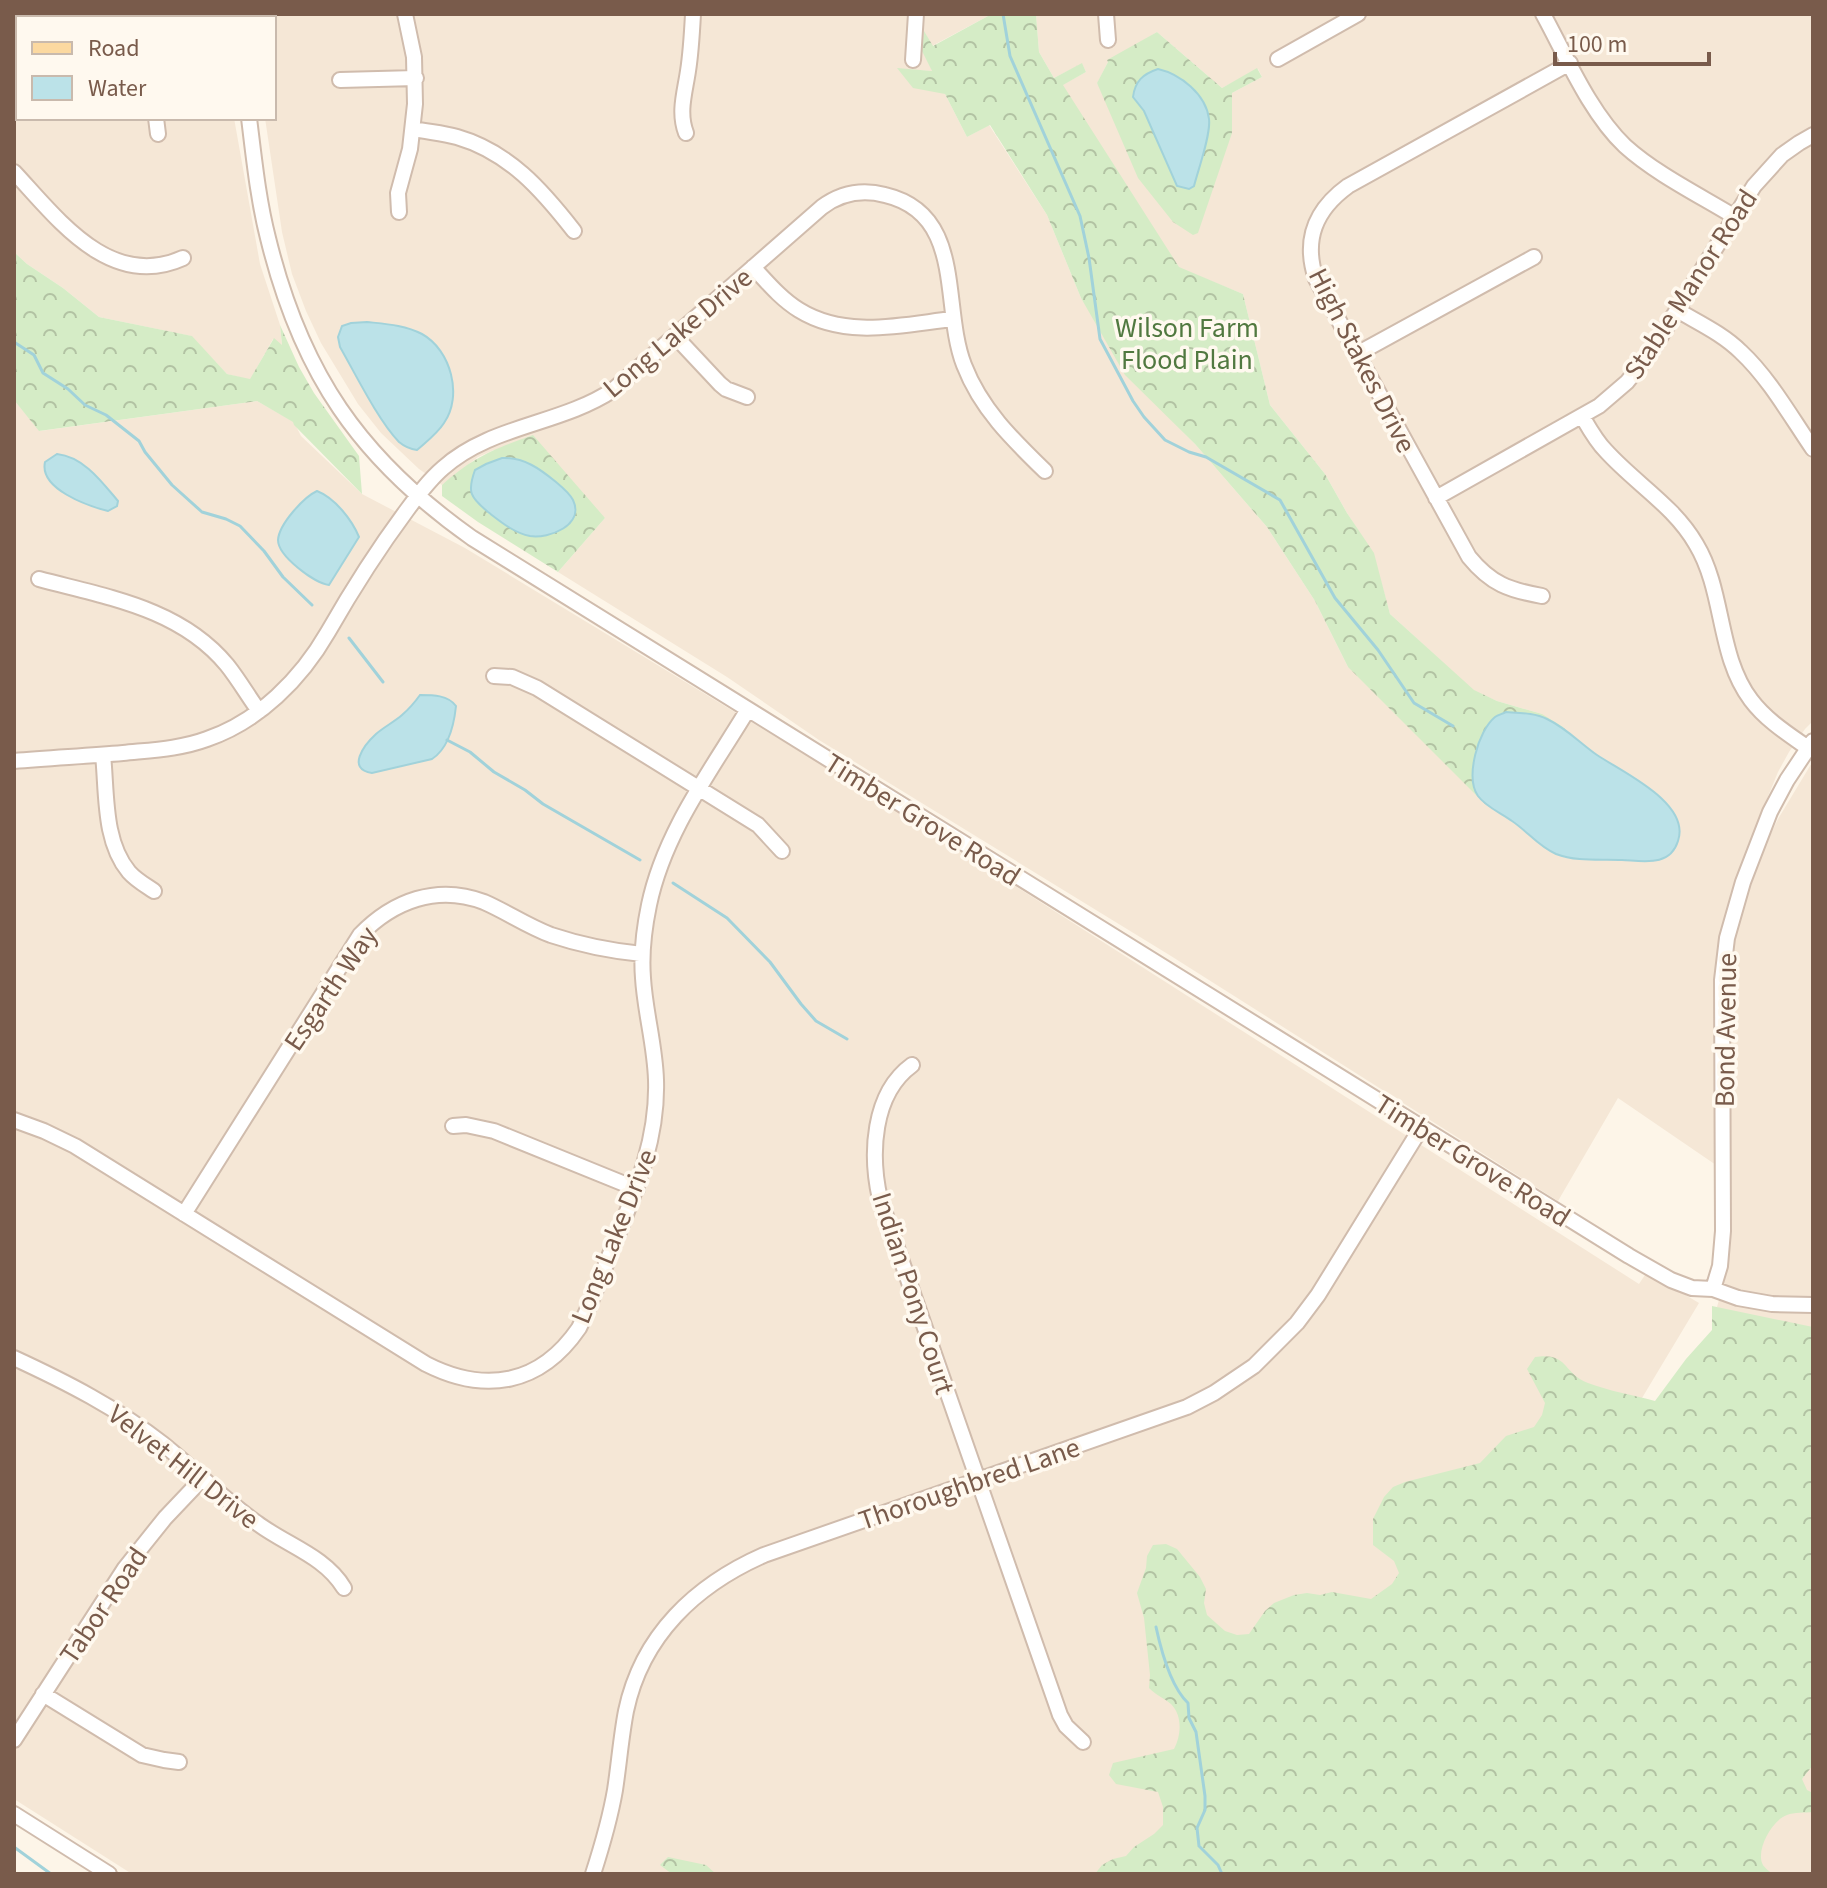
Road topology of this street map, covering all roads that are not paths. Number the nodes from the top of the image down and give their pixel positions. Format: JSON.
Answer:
{"nodes":[{"id":1,"x":405,"y":14,"type":"edge"},
{"id":2,"x":693,"y":14,"type":"edge"},
{"id":3,"x":916,"y":14,"type":"edge"},
{"id":4,"x":1106,"y":14,"type":"edge"},
{"id":5,"x":1358,"y":14,"type":"edge"},
{"id":6,"x":1543,"y":14,"type":"edge"},
{"id":7,"x":1108,"y":40,"type":"dead end"},
{"id":8,"x":1278,"y":59,"type":"dead end"},
{"id":9,"x":913,"y":60,"type":"dead end"},
{"id":10,"x":1570,"y":63,"type":"junction"},
{"id":11,"x":416,"y":78,"type":"junction"},
{"id":12,"x":340,"y":80,"type":"dead end"},
{"id":13,"x":156,"y":120,"type":"edge"},
{"id":14,"x":249,"y":120,"type":"edge"},
{"id":15,"x":414,"y":129,"type":"junction"},
{"id":16,"x":686,"y":133,"type":"dead end"},
{"id":17,"x":158,"y":134,"type":"dead end"},
{"id":18,"x":1813,"y":135,"type":"edge"},
{"id":19,"x":14,"y":172,"type":"edge"},
{"id":20,"x":399,"y":212,"type":"dead end"},
{"id":21,"x":1735,"y":217,"type":"junction"},
{"id":22,"x":574,"y":231,"type":"dead end"},
{"id":23,"x":1534,"y":257,"type":"dead end"},
{"id":24,"x":183,"y":258,"type":"dead end"},
{"id":25,"x":753,"y":267,"type":"junction"},
{"id":26,"x":1677,"y":310,"type":"junction"},
{"id":27,"x":952,"y":319,"type":"junction"},
{"id":28,"x":675,"y":336,"type":"junction"},
{"id":29,"x":1357,"y":354,"type":"junction"},
{"id":30,"x":747,"y":397,"type":"dead end"},
{"id":31,"x":1582,"y":416,"type":"junction"},
{"id":32,"x":1813,"y":449,"type":"edge"},
{"id":33,"x":1045,"y":471,"type":"dead end"},
{"id":34,"x":417,"y":497,"type":"junction"},
{"id":35,"x":1436,"y":498,"type":"junction"},
{"id":36,"x":39,"y":579,"type":"dead end"},
{"id":37,"x":1542,"y":596,"type":"dead end"},
{"id":38,"x":494,"y":676,"type":"dead end"},
{"id":39,"x":259,"y":711,"type":"junction"},
{"id":40,"x":747,"y":711,"type":"junction"},
{"id":41,"x":1810,"y":744,"type":"edge"},
{"id":42,"x":103,"y":755,"type":"junction"},
{"id":43,"x":14,"y":761,"type":"edge"},
{"id":44,"x":699,"y":789,"type":"junction"},
{"id":45,"x":782,"y":851,"type":"dead end"},
{"id":46,"x":154,"y":891,"type":"dead end"},
{"id":47,"x":642,"y":954,"type":"junction"},
{"id":48,"x":912,"y":1065,"type":"dead end"},
{"id":49,"x":14,"y":1120,"type":"edge"},
{"id":50,"x":453,"y":1126,"type":"dead end"},
{"id":51,"x":1421,"y":1128,"type":"junction"},
{"id":52,"x":637,"y":1189,"type":"junction"},
{"id":53,"x":184,"y":1214,"type":"junction"},
{"id":54,"x":1713,"y":1289,"type":"junction"},
{"id":55,"x":1813,"y":1305,"type":"edge"},
{"id":56,"x":14,"y":1358,"type":"edge"},
{"id":57,"x":202,"y":1479,"type":"junction"},
{"id":58,"x":978,"y":1480,"type":"junction"},
{"id":59,"x":344,"y":1588,"type":"dead end"},
{"id":60,"x":43,"y":1694,"type":"junction"},
{"id":61,"x":14,"y":1740,"type":"edge"},
{"id":62,"x":1083,"y":1742,"type":"dead end"},
{"id":63,"x":179,"y":1762,"type":"dead end"},
{"id":64,"x":14,"y":1814,"type":"edge"},
{"id":65,"x":109,"y":1874,"type":"edge"},
{"id":66,"x":593,"y":1874,"type":"edge"}],
"edges":[{"from":1,"to":11,"type":"street"},
{"from":2,"to":16,"type":"street"},
{"from":3,"to":9,"type":"street"},
{"from":4,"to":7,"type":"street"},
{"from":5,"to":8,"type":"street"},
{"from":6,"to":10,"type":"street"},
{"from":10,"to":21,"type":"street"},
{"from":10,"to":29,"type":"street","name":"High Stakes Drive"},
{"from":11,"to":12,"type":"street"},
{"from":11,"to":15,"type":"street"},
{"from":13,"to":17,"type":"street"},
{"from":14,"to":34,"type":"street","name":"Timber Grove Road"},
{"from":15,"to":20,"type":"street"},
{"from":15,"to":22,"type":"street"},
{"from":18,"to":21,"type":"street","name":"Stable Manor Road"},
{"from":19,"to":24,"type":"street"},
{"from":21,"to":26,"type":"street","name":"Stable Manor Road"},
{"from":23,"to":29,"type":"street"},
{"from":25,"to":27,"type":"street"},
{"from":25,"to":27,"type":"street","name":"Long Lake Drive"},
{"from":25,"to":28,"type":"street","name":"Long Lake Drive"},
{"from":26,"to":31,"type":"street","name":"Stable Manor Road"},
{"from":26,"to":32,"type":"street"},
{"from":27,"to":33,"type":"street","name":"Long Lake Drive"},
{"from":28,"to":30,"type":"street"},
{"from":28,"to":34,"type":"street","name":"Long Lake Drive"},
{"from":29,"to":35,"type":"street","name":"High Stakes Drive"},
{"from":31,"to":35,"type":"street","name":"Stable Manor Road"},
{"from":31,"to":41,"type":"street"},
{"from":34,"to":39,"type":"street","name":"Long Lake Drive"},
{"from":34,"to":40,"type":"street","name":"Timber Grove Road"},
{"from":35,"to":37,"type":"street","name":"High Stakes Drive"},
{"from":36,"to":39,"type":"street"},
{"from":38,"to":44,"type":"street"},
{"from":39,"to":42,"type":"street","name":"Long Lake Drive"},
{"from":40,"to":44,"type":"street","name":"Long Lake Drive"},
{"from":40,"to":51,"type":"street","name":"Timber Grove Road"},
{"from":41,"to":54,"type":"street","name":"Bond Avenue"},
{"from":42,"to":43,"type":"street","name":"Long Lake Drive"},
{"from":42,"to":46,"type":"street"},
{"from":44,"to":45,"type":"street"},
{"from":44,"to":47,"type":"street","name":"Long Lake Drive"},
{"from":47,"to":52,"type":"street","name":"Long Lake Drive"},
{"from":47,"to":53,"type":"street","name":"Esgarth Way"},
{"from":48,"to":58,"type":"street","name":"Indian Pony Court"},
{"from":49,"to":53,"type":"street","name":"Long Lake Drive"},
{"from":50,"to":52,"type":"street"},
{"from":51,"to":54,"type":"street","name":"Timber Grove Road"},
{"from":51,"to":58,"type":"street","name":"Thoroughbred Lane"},
{"from":52,"to":53,"type":"street","name":"Long Lake Drive"},
{"from":54,"to":55,"type":"street","name":"Timber Grove Road"},
{"from":56,"to":57,"type":"street","name":"Velvet Hill Drive"},
{"from":57,"to":59,"type":"street","name":"Velvet Hill Drive"},
{"from":57,"to":60,"type":"street","name":"Tabor Road"},
{"from":58,"to":62,"type":"street","name":"Indian Pony Court"},
{"from":58,"to":66,"type":"street","name":"Thoroughbred Lane"},
{"from":60,"to":61,"type":"street","name":"Tabor Road"},
{"from":60,"to":63,"type":"street"},
{"from":64,"to":65,"type":"street"}]}
